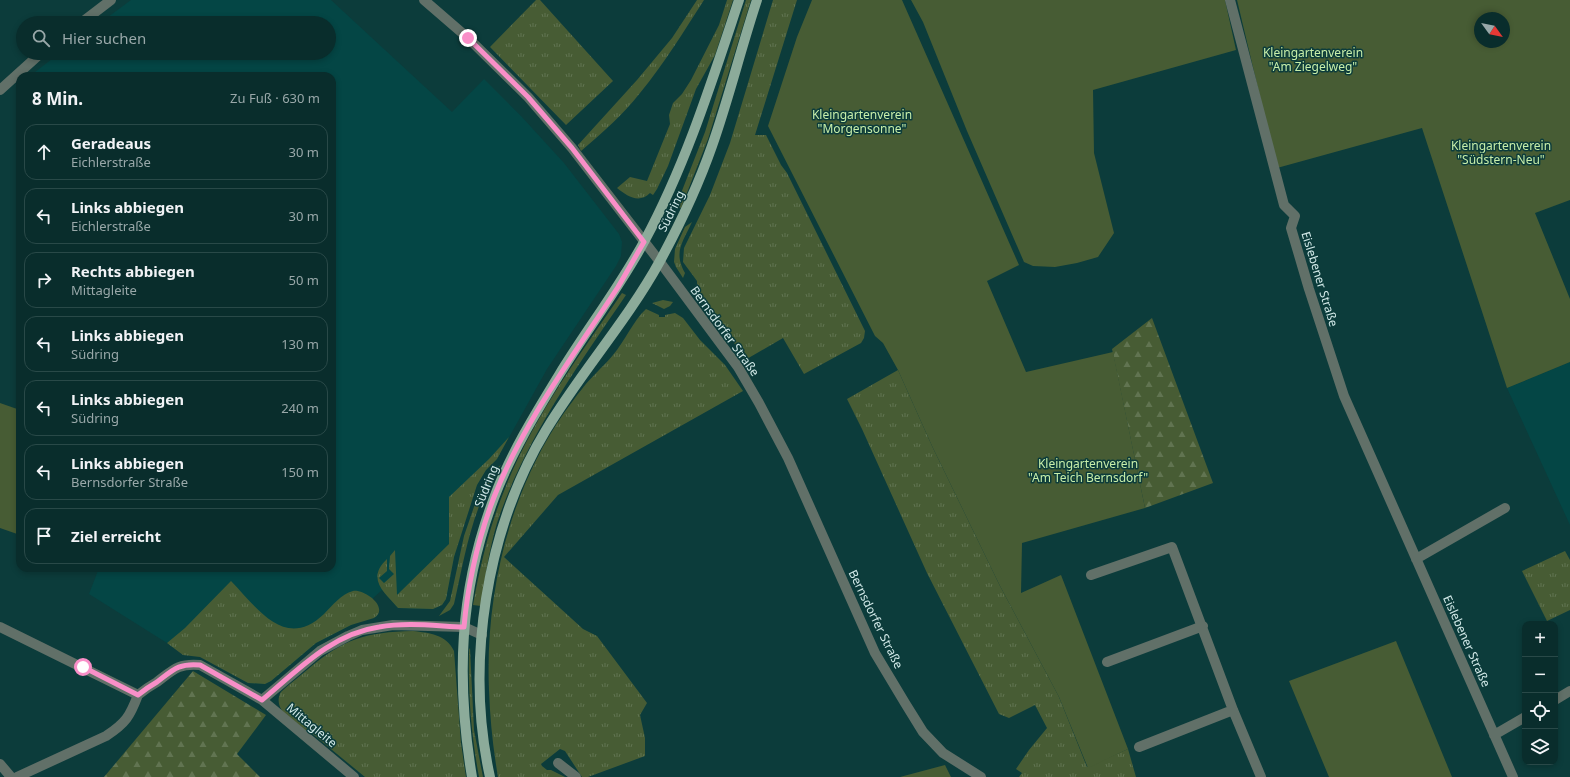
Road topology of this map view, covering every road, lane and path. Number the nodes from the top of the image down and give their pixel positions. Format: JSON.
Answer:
{"nodes":[{"id":1,"x":111,"y":0,"type":"edge"},
{"id":2,"x":424,"y":0,"type":"edge"},
{"id":3,"x":739,"y":0,"type":"edge"},
{"id":4,"x":757,"y":0,"type":"edge"},
{"id":5,"x":1230,"y":0,"type":"edge"},
{"id":6,"x":90,"y":16,"type":"edge"},
{"id":7,"x":33,"y":60,"type":"edge"},
{"id":8,"x":20,"y":72,"type":"edge"},
{"id":9,"x":16,"y":76,"type":"edge"},
{"id":10,"x":0,"y":90,"type":"edge"},
{"id":11,"x":644,"y":242,"type":"junction"},
{"id":12,"x":660,"y":262,"type":"junction"},
{"id":13,"x":1505,"y":508,"type":"dead end"},
{"id":14,"x":1416,"y":559,"type":"junction"},
{"id":15,"x":1091,"y":575,"type":"dead end"},
{"id":16,"x":1203,"y":626,"type":"junction"},
{"id":17,"x":464,"y":627,"type":"junction"},
{"id":18,"x":0,"y":628,"type":"edge"},
{"id":19,"x":482,"y":635,"type":"junction"},
{"id":20,"x":1108,"y":662,"type":"dead end"},
{"id":21,"x":1570,"y":691,"type":"edge"},
{"id":22,"x":138,"y":695,"type":"junction"},
{"id":23,"x":1558,"y":698,"type":"edge"},
{"id":24,"x":262,"y":700,"type":"junction"},
{"id":25,"x":1233,"y":710,"type":"junction"},
{"id":26,"x":1522,"y":719,"type":"edge"},
{"id":27,"x":1494,"y":735,"type":"junction"},
{"id":28,"x":1139,"y":747,"type":"dead end"},
{"id":29,"x":558,"y":763,"type":"dead end"},
{"id":30,"x":0,"y":764,"type":"edge"},
{"id":31,"x":10,"y":777,"type":"edge"},
{"id":32,"x":17,"y":777,"type":"edge"},
{"id":33,"x":354,"y":777,"type":"edge"},
{"id":34,"x":472,"y":777,"type":"edge"},
{"id":35,"x":490,"y":777,"type":"edge"},
{"id":36,"x":576,"y":777,"type":"edge"},
{"id":37,"x":981,"y":777,"type":"edge"},
{"id":38,"x":1261,"y":777,"type":"edge"},
{"id":39,"x":1513,"y":777,"type":"edge"}],
"edges":[{"from":1,"to":6,"type":"street"},
{"from":2,"to":11,"type":"street","name":"Bernsdorfer Straße"},
{"from":3,"to":11,"type":"main road","name":"Südring"},
{"from":4,"to":12,"type":"main road","name":"Südring"},
{"from":5,"to":14,"type":"street","name":"Eislebener Straße"},
{"from":7,"to":8,"type":"street"},
{"from":9,"to":10,"type":"street"},
{"from":11,"to":12,"type":"street","name":"Bernsdorfer Straße"},
{"from":11,"to":17,"type":"main road","name":"Südring"},
{"from":12,"to":19,"type":"main road","name":"Südring"},
{"from":12,"to":37,"type":"street","name":"Bernsdorfer Straße"},
{"from":13,"to":14,"type":"street"},
{"from":14,"to":27,"type":"street","name":"Eislebener Straße"},
{"from":15,"to":16,"type":"street"},
{"from":16,"to":20,"type":"street"},
{"from":16,"to":25,"type":"street"},
{"from":17,"to":19,"type":"street"},
{"from":17,"to":24,"type":"street"},
{"from":17,"to":34,"type":"main road","name":"Südring"},
{"from":18,"to":22,"type":"street"},
{"from":19,"to":35,"type":"main road","name":"Südring"},
{"from":21,"to":23,"type":"street"},
{"from":22,"to":24,"type":"street","name":"Mittagleite"},
{"from":22,"to":32,"type":"street"},
{"from":24,"to":33,"type":"street","name":"Mittagleite"},
{"from":25,"to":28,"type":"street"},
{"from":25,"to":38,"type":"street"},
{"from":26,"to":27,"type":"street"},
{"from":27,"to":39,"type":"street","name":"Eislebener Straße"},
{"from":29,"to":36,"type":"street"},
{"from":30,"to":31,"type":"street"}]}
